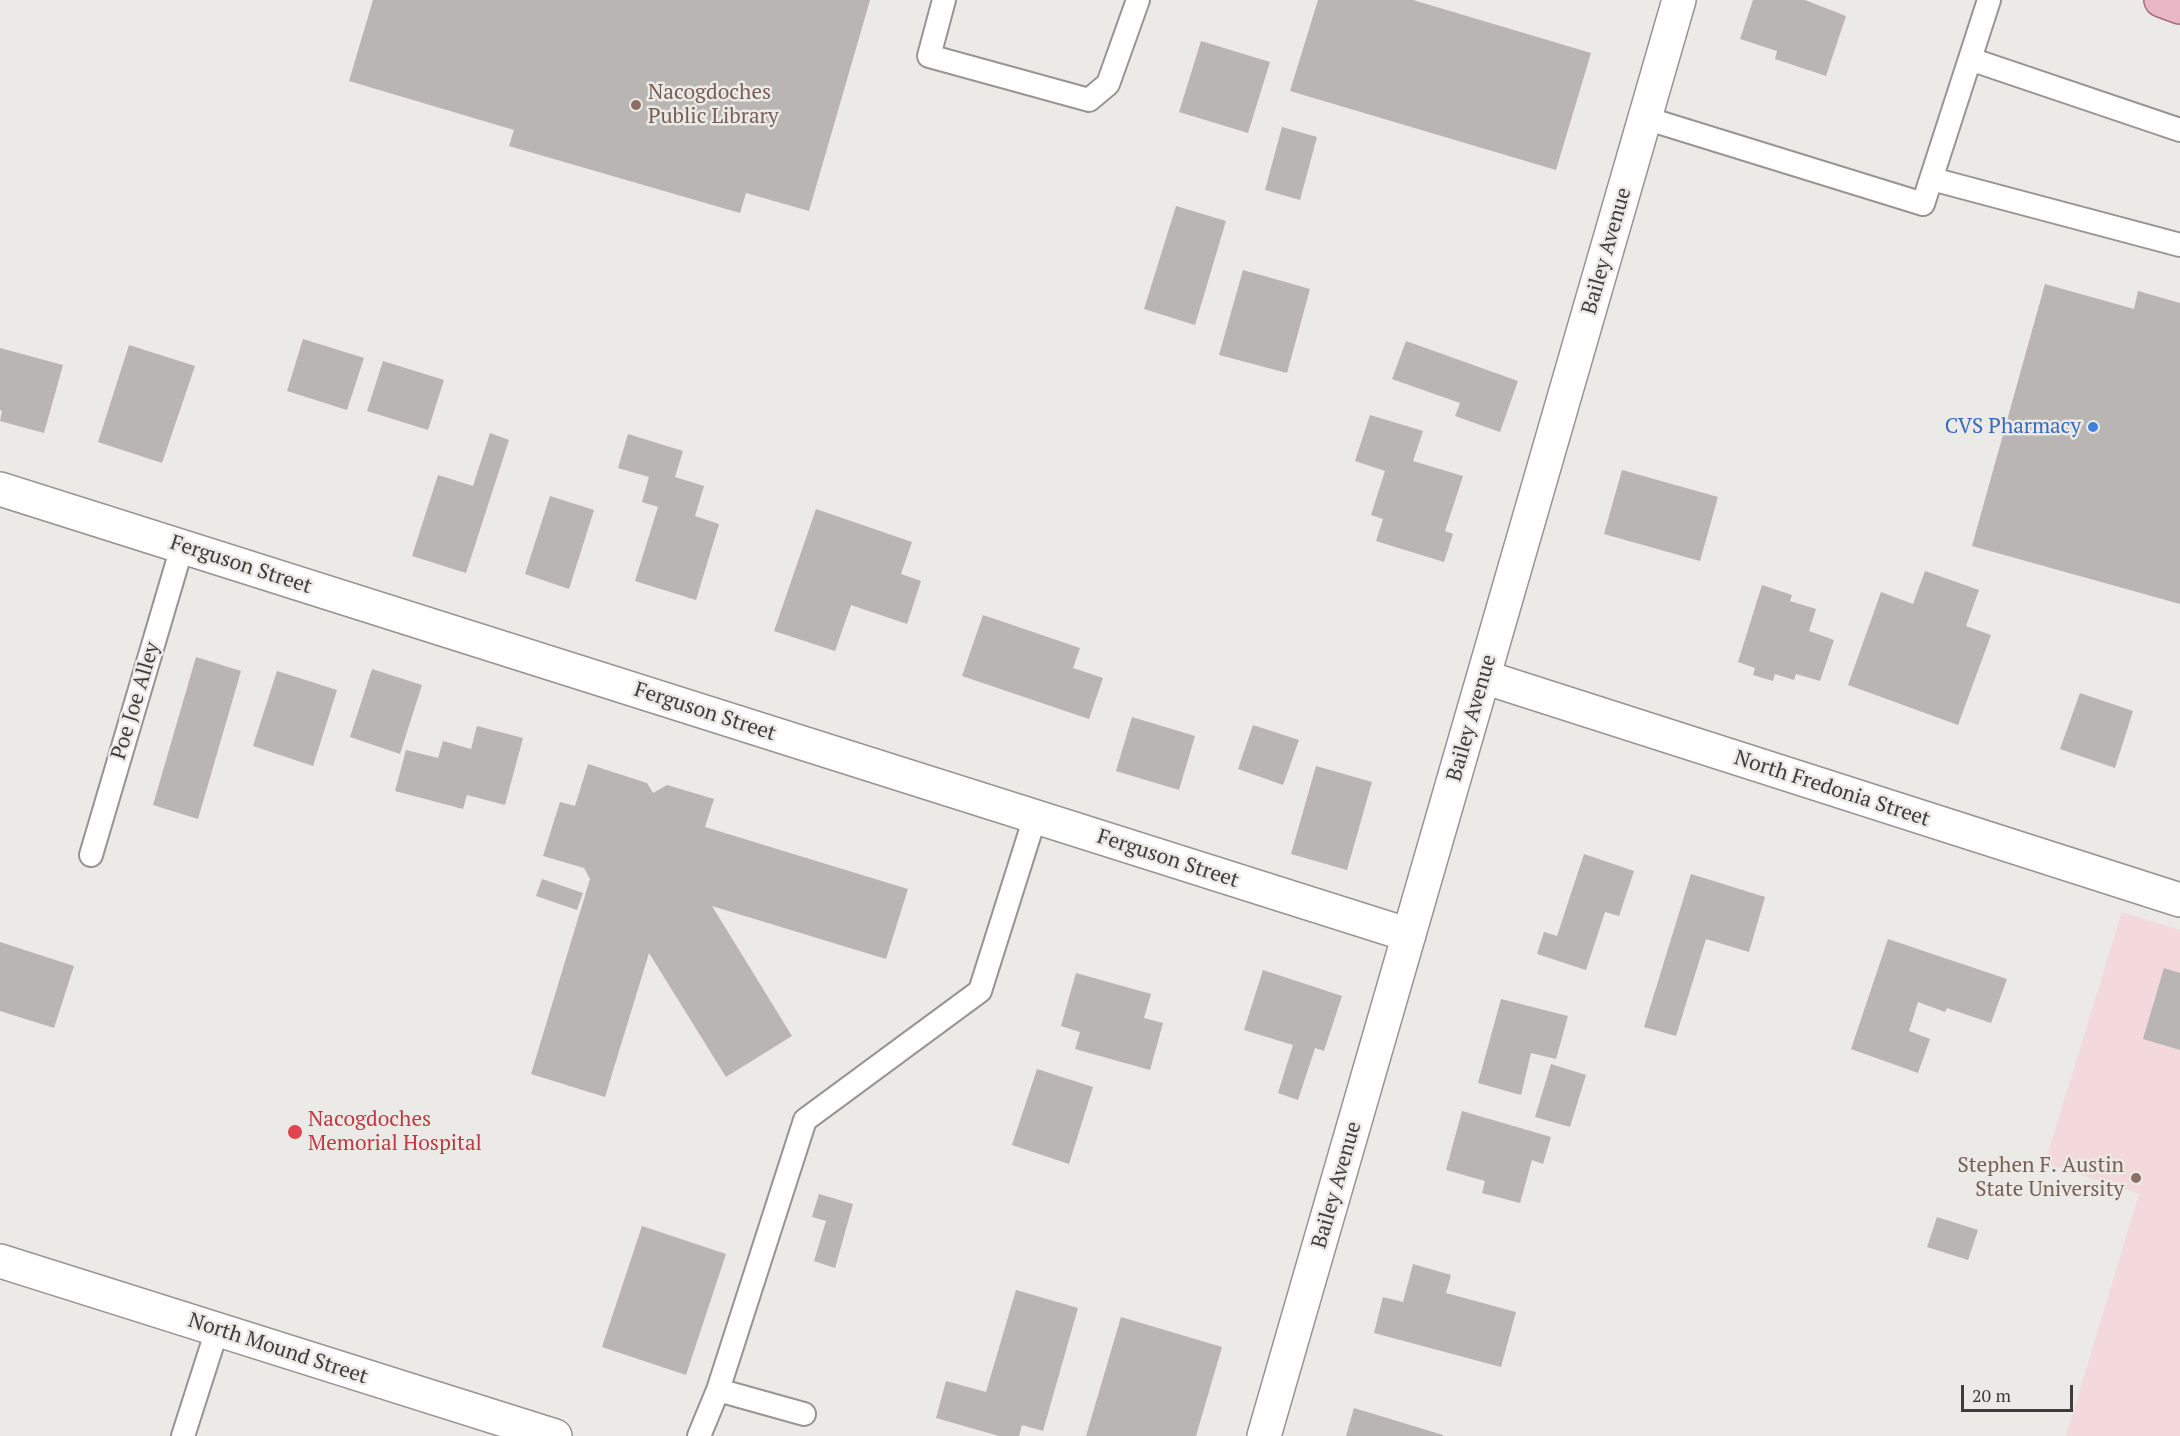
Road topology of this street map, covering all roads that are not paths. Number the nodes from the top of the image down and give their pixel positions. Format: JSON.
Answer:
{"nodes":[{"id":1,"x":945,"y":0,"type":"edge"},
{"id":2,"x":1138,"y":0,"type":"edge"},
{"id":3,"x":1679,"y":0,"type":"edge"},
{"id":4,"x":1989,"y":0,"type":"edge"},
{"id":5,"x":2161,"y":0,"type":"edge"},
{"id":6,"x":2180,"y":7,"type":"edge"},
{"id":7,"x":1970,"y":59,"type":"junction"},
{"id":8,"x":1646,"y":118,"type":"junction"},
{"id":9,"x":2180,"y":130,"type":"edge"},
{"id":10,"x":1932,"y":179,"type":"junction"},
{"id":11,"x":2180,"y":245,"type":"edge"},
{"id":12,"x":0,"y":489,"type":"edge"},
{"id":13,"x":182,"y":547,"type":"junction"},
{"id":14,"x":1484,"y":677,"type":"junction"},
{"id":15,"x":1035,"y":817,"type":"junction"},
{"id":16,"x":91,"y":855,"type":"dead end"},
{"id":17,"x":2180,"y":900,"type":"edge"},
{"id":18,"x":1409,"y":935,"type":"junction"},
{"id":19,"x":0,"y":1260,"type":"edge"},
{"id":20,"x":217,"y":1330,"type":"junction"},
{"id":21,"x":718,"y":1390,"type":"junction"},
{"id":22,"x":804,"y":1414,"type":"dead end"},
{"id":23,"x":183,"y":1436,"type":"edge"},
{"id":24,"x":555,"y":1436,"type":"edge"},
{"id":25,"x":699,"y":1436,"type":"edge"},
{"id":26,"x":1264,"y":1436,"type":"edge"}],
"edges":[{"from":1,"to":2,"type":"lane"},
{"from":3,"to":8,"type":"street","name":"Bailey Avenue"},
{"from":4,"to":7,"type":"lane"},
{"from":5,"to":6,"type":"main road"},
{"from":7,"to":9,"type":"lane"},
{"from":7,"to":10,"type":"lane"},
{"from":8,"to":10,"type":"lane"},
{"from":8,"to":14,"type":"street","name":"Bailey Avenue"},
{"from":10,"to":11,"type":"lane"},
{"from":12,"to":13,"type":"street","name":"Ferguson Street"},
{"from":13,"to":15,"type":"street","name":"Ferguson Street"},
{"from":13,"to":16,"type":"lane","name":"Poe Joe Alley"},
{"from":14,"to":17,"type":"street","name":"North Fredonia Street"},
{"from":14,"to":18,"type":"street","name":"Bailey Avenue"},
{"from":15,"to":18,"type":"street","name":"Ferguson Street"},
{"from":15,"to":21,"type":"lane"},
{"from":18,"to":26,"type":"street","name":"Bailey Avenue"},
{"from":19,"to":20,"type":"street","name":"North Mound Street"},
{"from":20,"to":23,"type":"lane"},
{"from":20,"to":24,"type":"street","name":"North Mound Street"},
{"from":21,"to":22,"type":"lane"},
{"from":21,"to":25,"type":"lane"}]}
